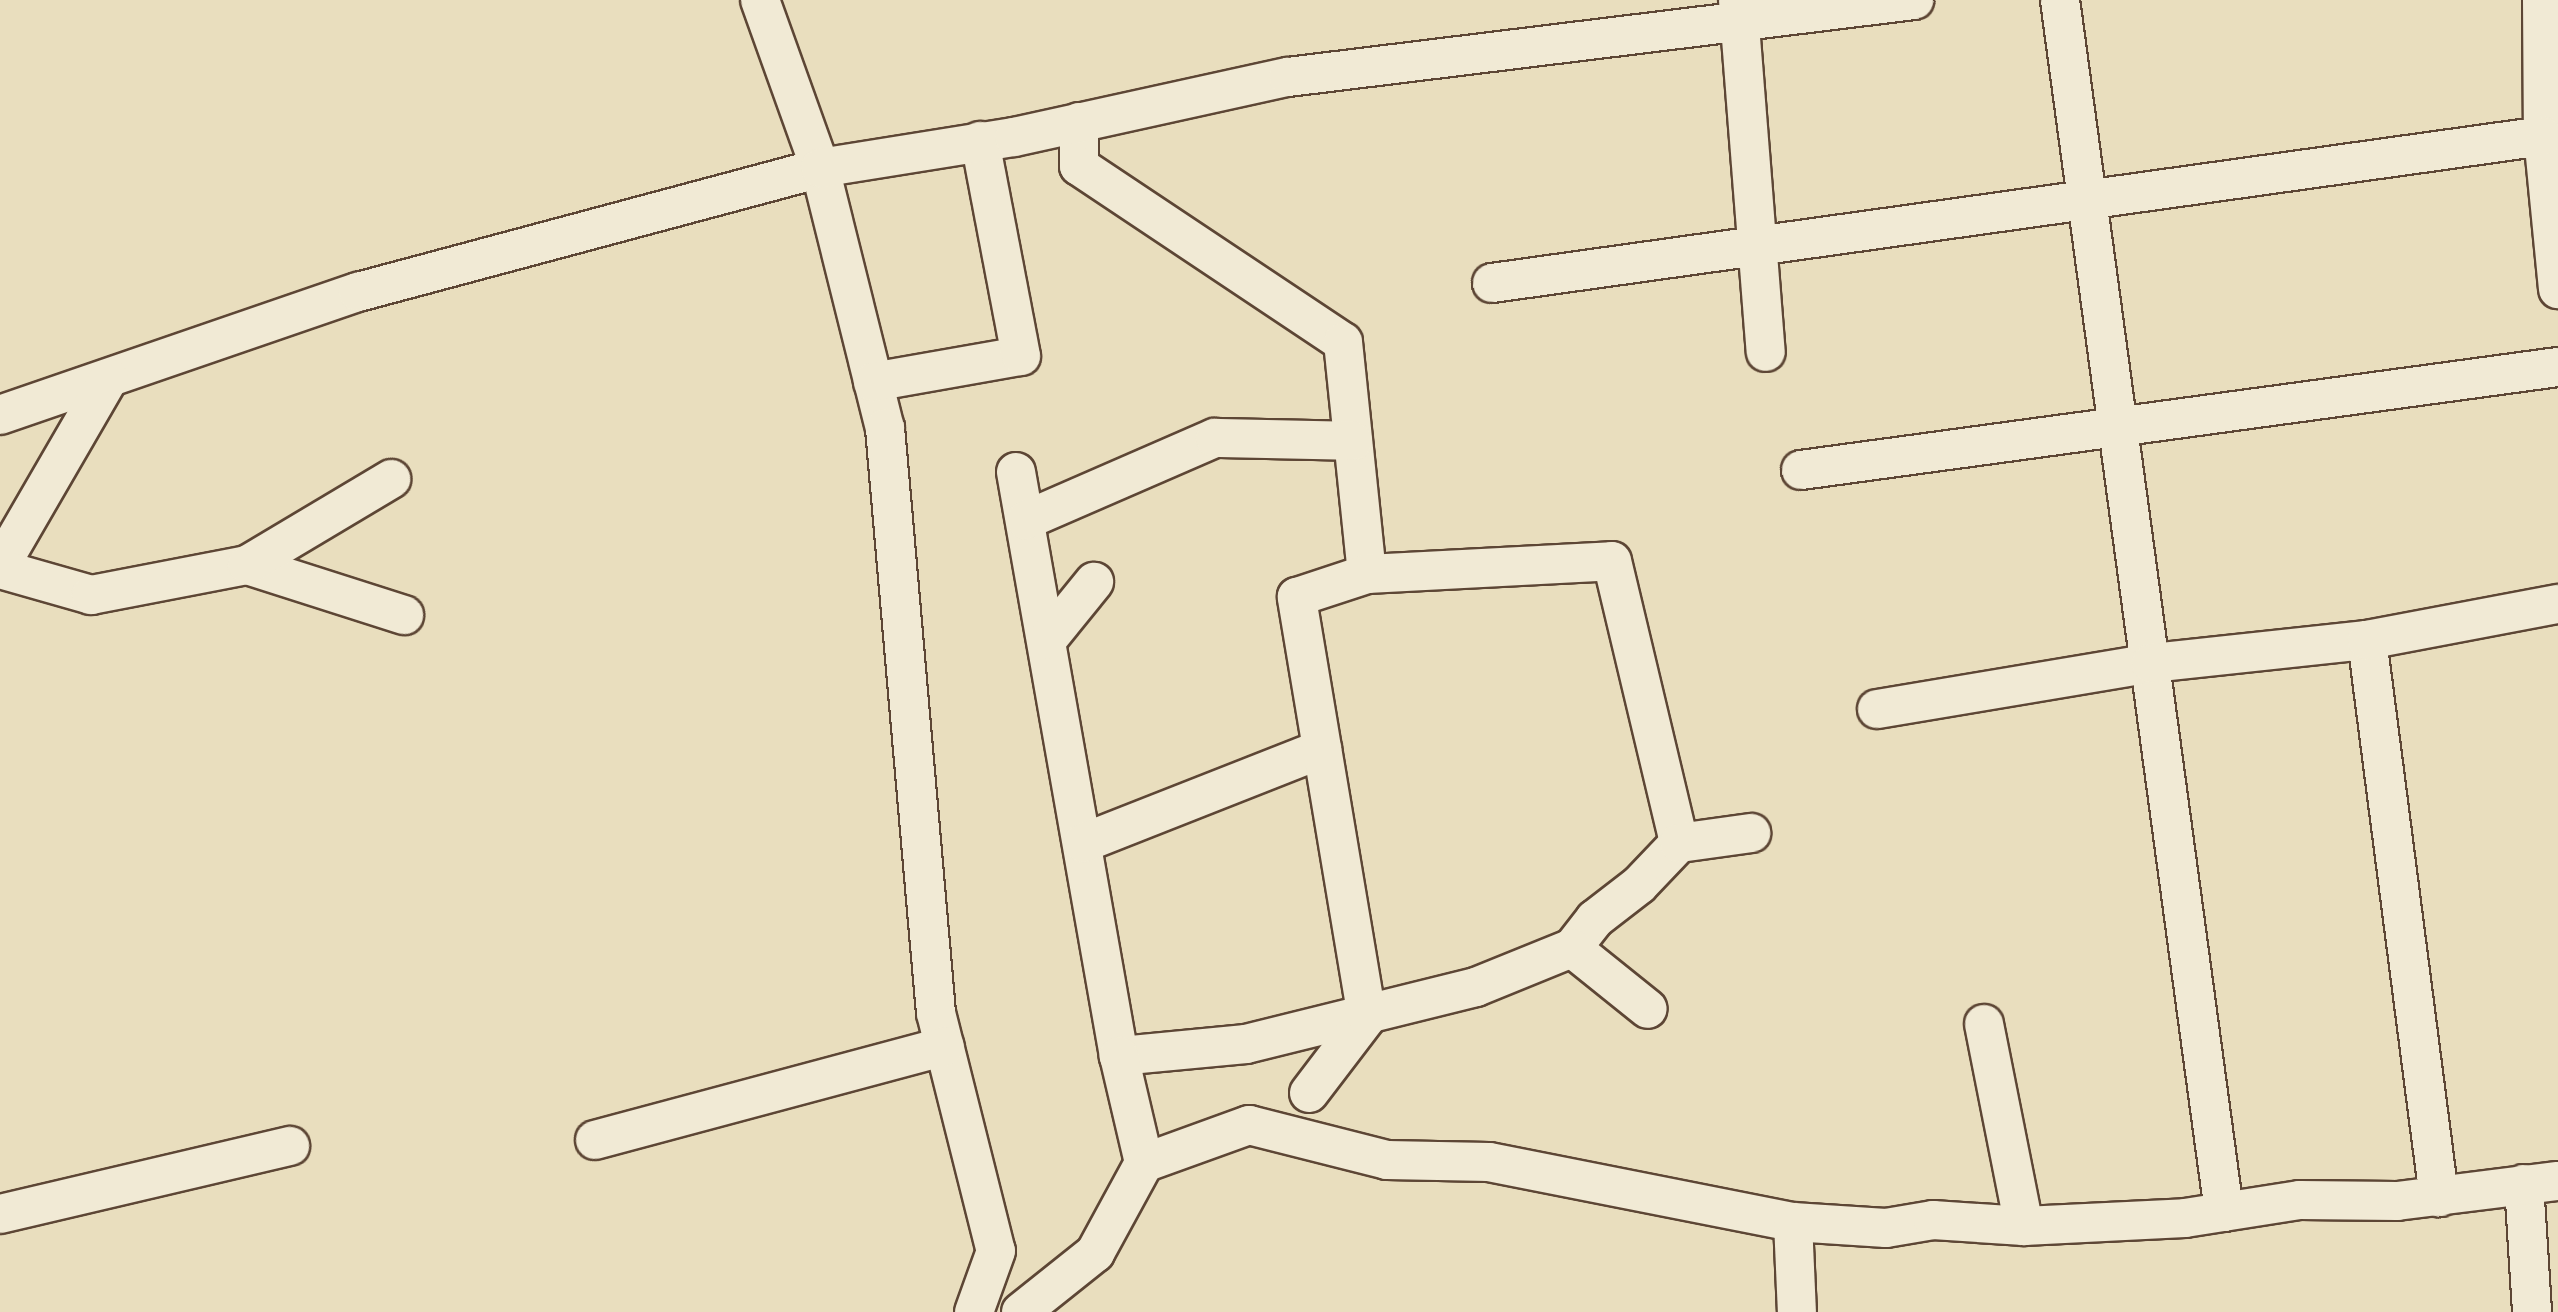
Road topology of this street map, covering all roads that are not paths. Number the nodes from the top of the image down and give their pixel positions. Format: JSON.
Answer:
{"nodes":[{"id":1,"x":760,"y":0,"type":"edge"},
{"id":2,"x":1914,"y":0,"type":"edge"},
{"id":3,"x":2060,"y":0,"type":"edge"},
{"id":4,"x":2542,"y":0,"type":"edge"},
{"id":5,"x":1739,"y":10,"type":"edge"},
{"id":6,"x":1079,"y":122,"type":"junction"},
{"id":7,"x":2543,"y":136,"type":"junction"},
{"id":8,"x":980,"y":141,"type":"junction"},
{"id":9,"x":820,"y":168,"type":"junction"},
{"id":10,"x":2088,"y":201,"type":"junction"},
{"id":11,"x":1758,"y":247,"type":"junction"},
{"id":12,"x":1492,"y":283,"type":"dead end"},
{"id":13,"x":2558,"y":289,"type":"edge"},
{"id":14,"x":1766,"y":352,"type":"dead end"},
{"id":15,"x":2558,"y":367,"type":"edge"},
{"id":16,"x":109,"y":378,"type":"junction"},
{"id":17,"x":873,"y":382,"type":"junction"},
{"id":18,"x":0,"y":415,"type":"edge"},
{"id":19,"x":2119,"y":428,"type":"junction"},
{"id":20,"x":1353,"y":441,"type":"junction"},
{"id":21,"x":1801,"y":470,"type":"dead end"},
{"id":22,"x":1016,"y":472,"type":"dead end"},
{"id":23,"x":391,"y":479,"type":"dead end"},
{"id":24,"x":1026,"y":520,"type":"junction"},
{"id":25,"x":11,"y":523,"type":"edge"},
{"id":26,"x":247,"y":565,"type":"junction"},
{"id":27,"x":0,"y":567,"type":"edge"},
{"id":28,"x":1367,"y":573,"type":"junction"},
{"id":29,"x":1094,"y":582,"type":"dead end"},
{"id":30,"x":2558,"y":604,"type":"edge"},
{"id":31,"x":404,"y":615,"type":"dead end"},
{"id":32,"x":2367,"y":639,"type":"junction"},
{"id":33,"x":1047,"y":640,"type":"junction"},
{"id":34,"x":2151,"y":663,"type":"junction"},
{"id":35,"x":1877,"y":709,"type":"dead end"},
{"id":36,"x":1322,"y":749,"type":"junction"},
{"id":37,"x":1751,"y":832,"type":"dead end"},
{"id":38,"x":1679,"y":843,"type":"junction"},
{"id":39,"x":1083,"y":844,"type":"junction"},
{"id":40,"x":1572,"y":948,"type":"junction"},
{"id":41,"x":1648,"y":1009,"type":"dead end"},
{"id":42,"x":1367,"y":1017,"type":"junction"},
{"id":43,"x":1984,"y":1024,"type":"dead end"},
{"id":44,"x":1298,"y":1032,"type":"junction"},
{"id":45,"x":945,"y":1046,"type":"junction"},
{"id":46,"x":1119,"y":1056,"type":"junction"},
{"id":47,"x":1309,"y":1093,"type":"junction"},
{"id":48,"x":595,"y":1140,"type":"dead end"},
{"id":49,"x":1319,"y":1142,"type":"junction"},
{"id":50,"x":290,"y":1146,"type":"dead end"},
{"id":51,"x":1144,"y":1163,"type":"junction"},
{"id":52,"x":2541,"y":1183,"type":"edge"},
{"id":53,"x":2439,"y":1197,"type":"junction"},
{"id":54,"x":2224,"y":1212,"type":"junction"},
{"id":55,"x":0,"y":1214,"type":"edge"},
{"id":56,"x":1793,"y":1222,"type":"junction"},
{"id":57,"x":2024,"y":1226,"type":"junction"},
{"id":58,"x":1030,"y":1309,"type":"edge"},
{"id":59,"x":974,"y":1312,"type":"edge"},
{"id":60,"x":1797,"y":1312,"type":"edge"},
{"id":61,"x":2532,"y":1312,"type":"edge"}],
"edges":[{"from":1,"to":9,"type":"street"},
{"from":2,"to":5,"type":"street"},
{"from":3,"to":10,"type":"street"},
{"from":4,"to":7,"type":"street"},
{"from":5,"to":6,"type":"street"},
{"from":5,"to":11,"type":"street"},
{"from":6,"to":8,"type":"street"},
{"from":6,"to":20,"type":"street"},
{"from":7,"to":10,"type":"street"},
{"from":7,"to":13,"type":"street"},
{"from":8,"to":9,"type":"street"},
{"from":8,"to":17,"type":"street"},
{"from":9,"to":16,"type":"street"},
{"from":9,"to":17,"type":"street"},
{"from":10,"to":11,"type":"street"},
{"from":10,"to":19,"type":"street"},
{"from":11,"to":12,"type":"street"},
{"from":11,"to":14,"type":"street"},
{"from":15,"to":19,"type":"street"},
{"from":16,"to":18,"type":"street"},
{"from":16,"to":25,"type":"street"},
{"from":17,"to":45,"type":"street"},
{"from":19,"to":21,"type":"street"},
{"from":19,"to":34,"type":"street"},
{"from":20,"to":24,"type":"street"},
{"from":20,"to":28,"type":"street"},
{"from":22,"to":24,"type":"street"},
{"from":23,"to":26,"type":"street"},
{"from":24,"to":33,"type":"street"},
{"from":25,"to":27,"type":"street"},
{"from":26,"to":27,"type":"street"},
{"from":26,"to":31,"type":"street"},
{"from":28,"to":36,"type":"street"},
{"from":28,"to":38,"type":"street"},
{"from":29,"to":33,"type":"street"},
{"from":30,"to":32,"type":"street"},
{"from":32,"to":34,"type":"street"},
{"from":32,"to":53,"type":"street"},
{"from":33,"to":39,"type":"street"},
{"from":34,"to":35,"type":"street"},
{"from":34,"to":54,"type":"street"},
{"from":36,"to":39,"type":"street"},
{"from":36,"to":42,"type":"street"},
{"from":37,"to":38,"type":"street"},
{"from":38,"to":40,"type":"street"},
{"from":39,"to":46,"type":"street"},
{"from":40,"to":41,"type":"street"},
{"from":40,"to":42,"type":"street"},
{"from":42,"to":44,"type":"street"},
{"from":42,"to":47,"type":"street"},
{"from":43,"to":57,"type":"street"},
{"from":44,"to":46,"type":"street"},
{"from":44,"to":47,"type":"street"},
{"from":45,"to":48,"type":"street"},
{"from":45,"to":59,"type":"street"},
{"from":46,"to":51,"type":"street"},
{"from":47,"to":49,"type":"street"},
{"from":49,"to":51,"type":"street"},
{"from":49,"to":56,"type":"street"},
{"from":50,"to":55,"type":"street"},
{"from":51,"to":58,"type":"street"},
{"from":52,"to":53,"type":"street"},
{"from":52,"to":61,"type":"street"},
{"from":53,"to":54,"type":"street"},
{"from":54,"to":57,"type":"street"},
{"from":56,"to":57,"type":"street"},
{"from":56,"to":60,"type":"street"}]}
